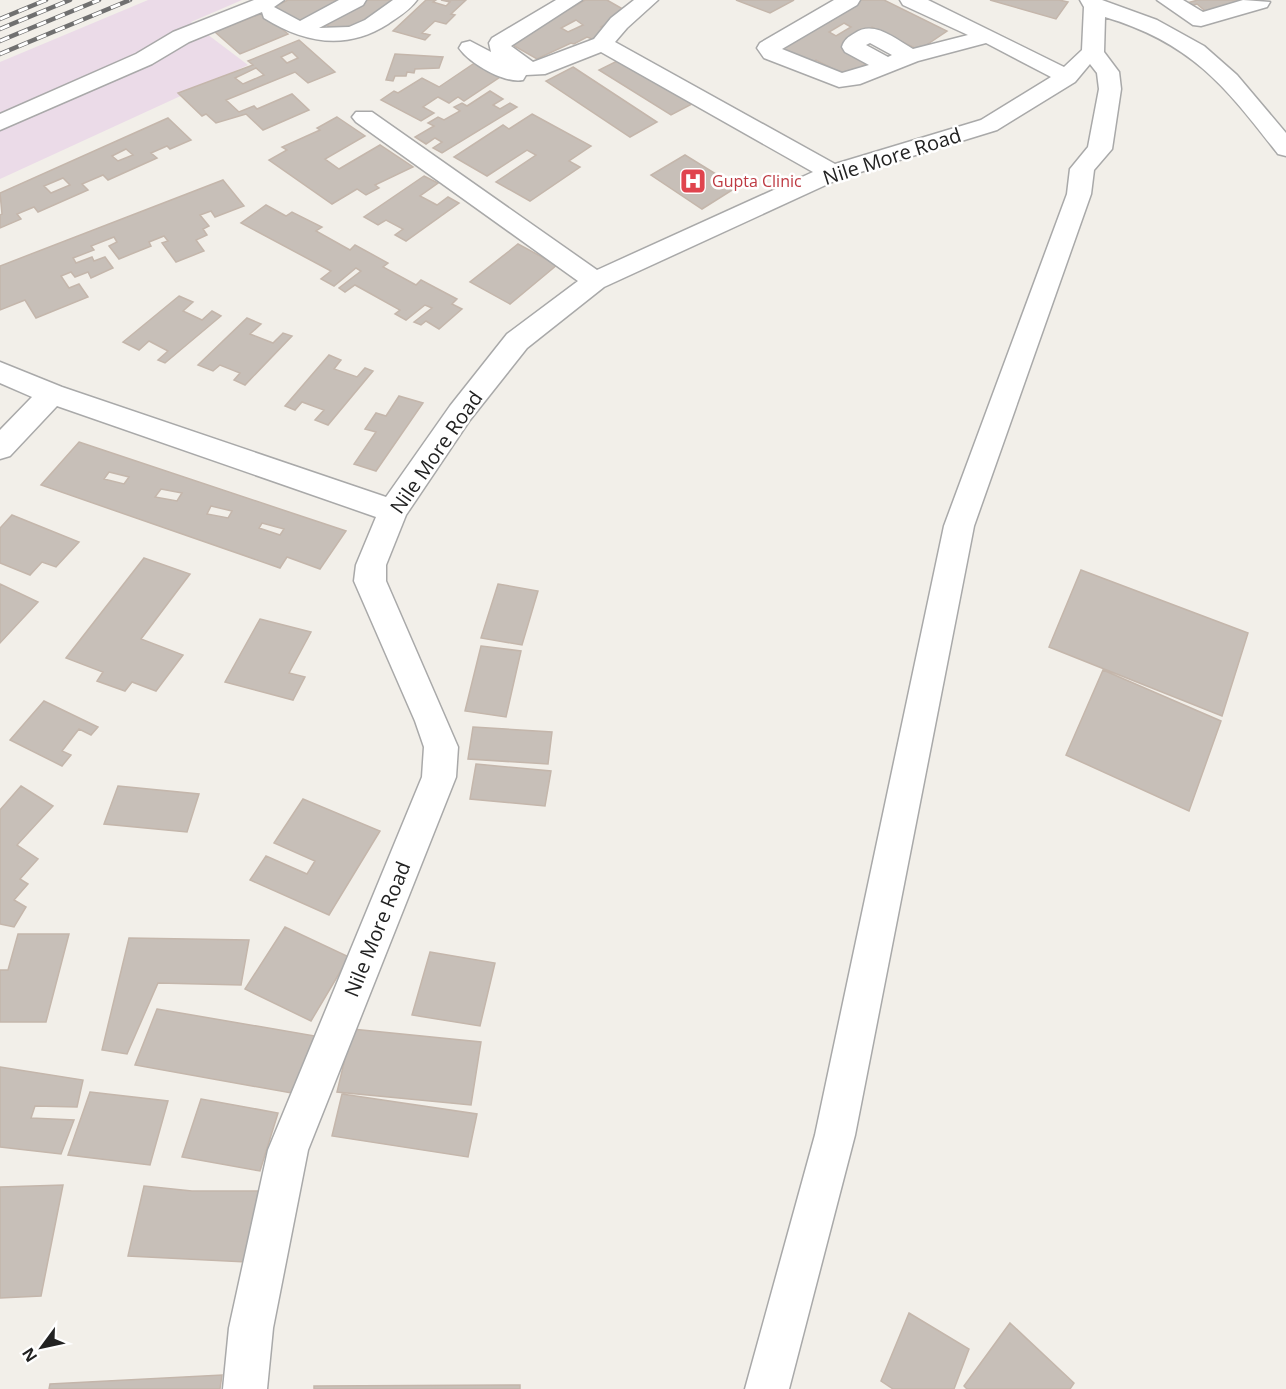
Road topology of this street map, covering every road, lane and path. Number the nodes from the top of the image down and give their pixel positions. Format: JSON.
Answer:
{"nodes":[{"id":1,"x":355,"y":0,"type":"edge"},
{"id":2,"x":406,"y":0,"type":"edge"},
{"id":3,"x":571,"y":0,"type":"edge"},
{"id":4,"x":647,"y":0,"type":"edge"},
{"id":5,"x":849,"y":0,"type":"edge"},
{"id":6,"x":892,"y":0,"type":"edge"},
{"id":7,"x":911,"y":0,"type":"edge"},
{"id":8,"x":1168,"y":0,"type":"edge"},
{"id":9,"x":1259,"y":2,"type":"dead end"},
{"id":10,"x":1093,"y":4,"type":"edge"},
{"id":11,"x":272,"y":7,"type":"edge"},
{"id":12,"x":301,"y":29,"type":"junction"},
{"id":13,"x":989,"y":36,"type":"junction"},
{"id":14,"x":962,"y":41,"type":"junction"},
{"id":15,"x":470,"y":48,"type":"dead end"},
{"id":16,"x":610,"y":48,"type":"junction"},
{"id":17,"x":1093,"y":53,"type":"junction"},
{"id":18,"x":910,"y":56,"type":"junction"},
{"id":19,"x":884,"y":64,"type":"junction"},
{"id":20,"x":531,"y":72,"type":"junction"},
{"id":21,"x":1067,"y":77,"type":"junction"},
{"id":22,"x":364,"y":117,"type":"dead end"},
{"id":23,"x":0,"y":123,"type":"edge"},
{"id":24,"x":1286,"y":149,"type":"edge"},
{"id":25,"x":832,"y":173,"type":"junction"},
{"id":26,"x":595,"y":281,"type":"junction"},
{"id":27,"x":0,"y":372,"type":"edge"},
{"id":28,"x":51,"y":394,"type":"junction"},
{"id":29,"x":0,"y":448,"type":"edge"},
{"id":30,"x":393,"y":511,"type":"junction"},
{"id":31,"x":245,"y":1389,"type":"edge"},
{"id":32,"x":767,"y":1389,"type":"edge"}],
"edges":[{"from":1,"to":12,"type":"street"},
{"from":2,"to":12,"type":"street"},
{"from":3,"to":20,"type":"street"},
{"from":4,"to":16,"type":"street"},
{"from":5,"to":19,"type":"street"},
{"from":6,"to":14,"type":"street"},
{"from":7,"to":13,"type":"street"},
{"from":8,"to":9,"type":"street"},
{"from":10,"to":17,"type":"street"},
{"from":10,"to":24,"type":"street"},
{"from":11,"to":12,"type":"street"},
{"from":11,"to":23,"type":"street"},
{"from":13,"to":14,"type":"street"},
{"from":13,"to":21,"type":"street"},
{"from":14,"to":18,"type":"street"},
{"from":15,"to":20,"type":"street"},
{"from":16,"to":20,"type":"street"},
{"from":16,"to":25,"type":"street"},
{"from":17,"to":21,"type":"street","name":"Nile More Road"},
{"from":17,"to":32,"type":"street"},
{"from":18,"to":19,"type":"street"},
{"from":18,"to":19,"type":"street"},
{"from":21,"to":25,"type":"street","name":"Nile More Road"},
{"from":22,"to":26,"type":"street"},
{"from":25,"to":26,"type":"street","name":"Nile More Road"},
{"from":26,"to":30,"type":"street","name":"Nile More Road"},
{"from":27,"to":28,"type":"street"},
{"from":28,"to":29,"type":"street"},
{"from":28,"to":30,"type":"street"},
{"from":30,"to":31,"type":"street","name":"Nile More Road"}]}
